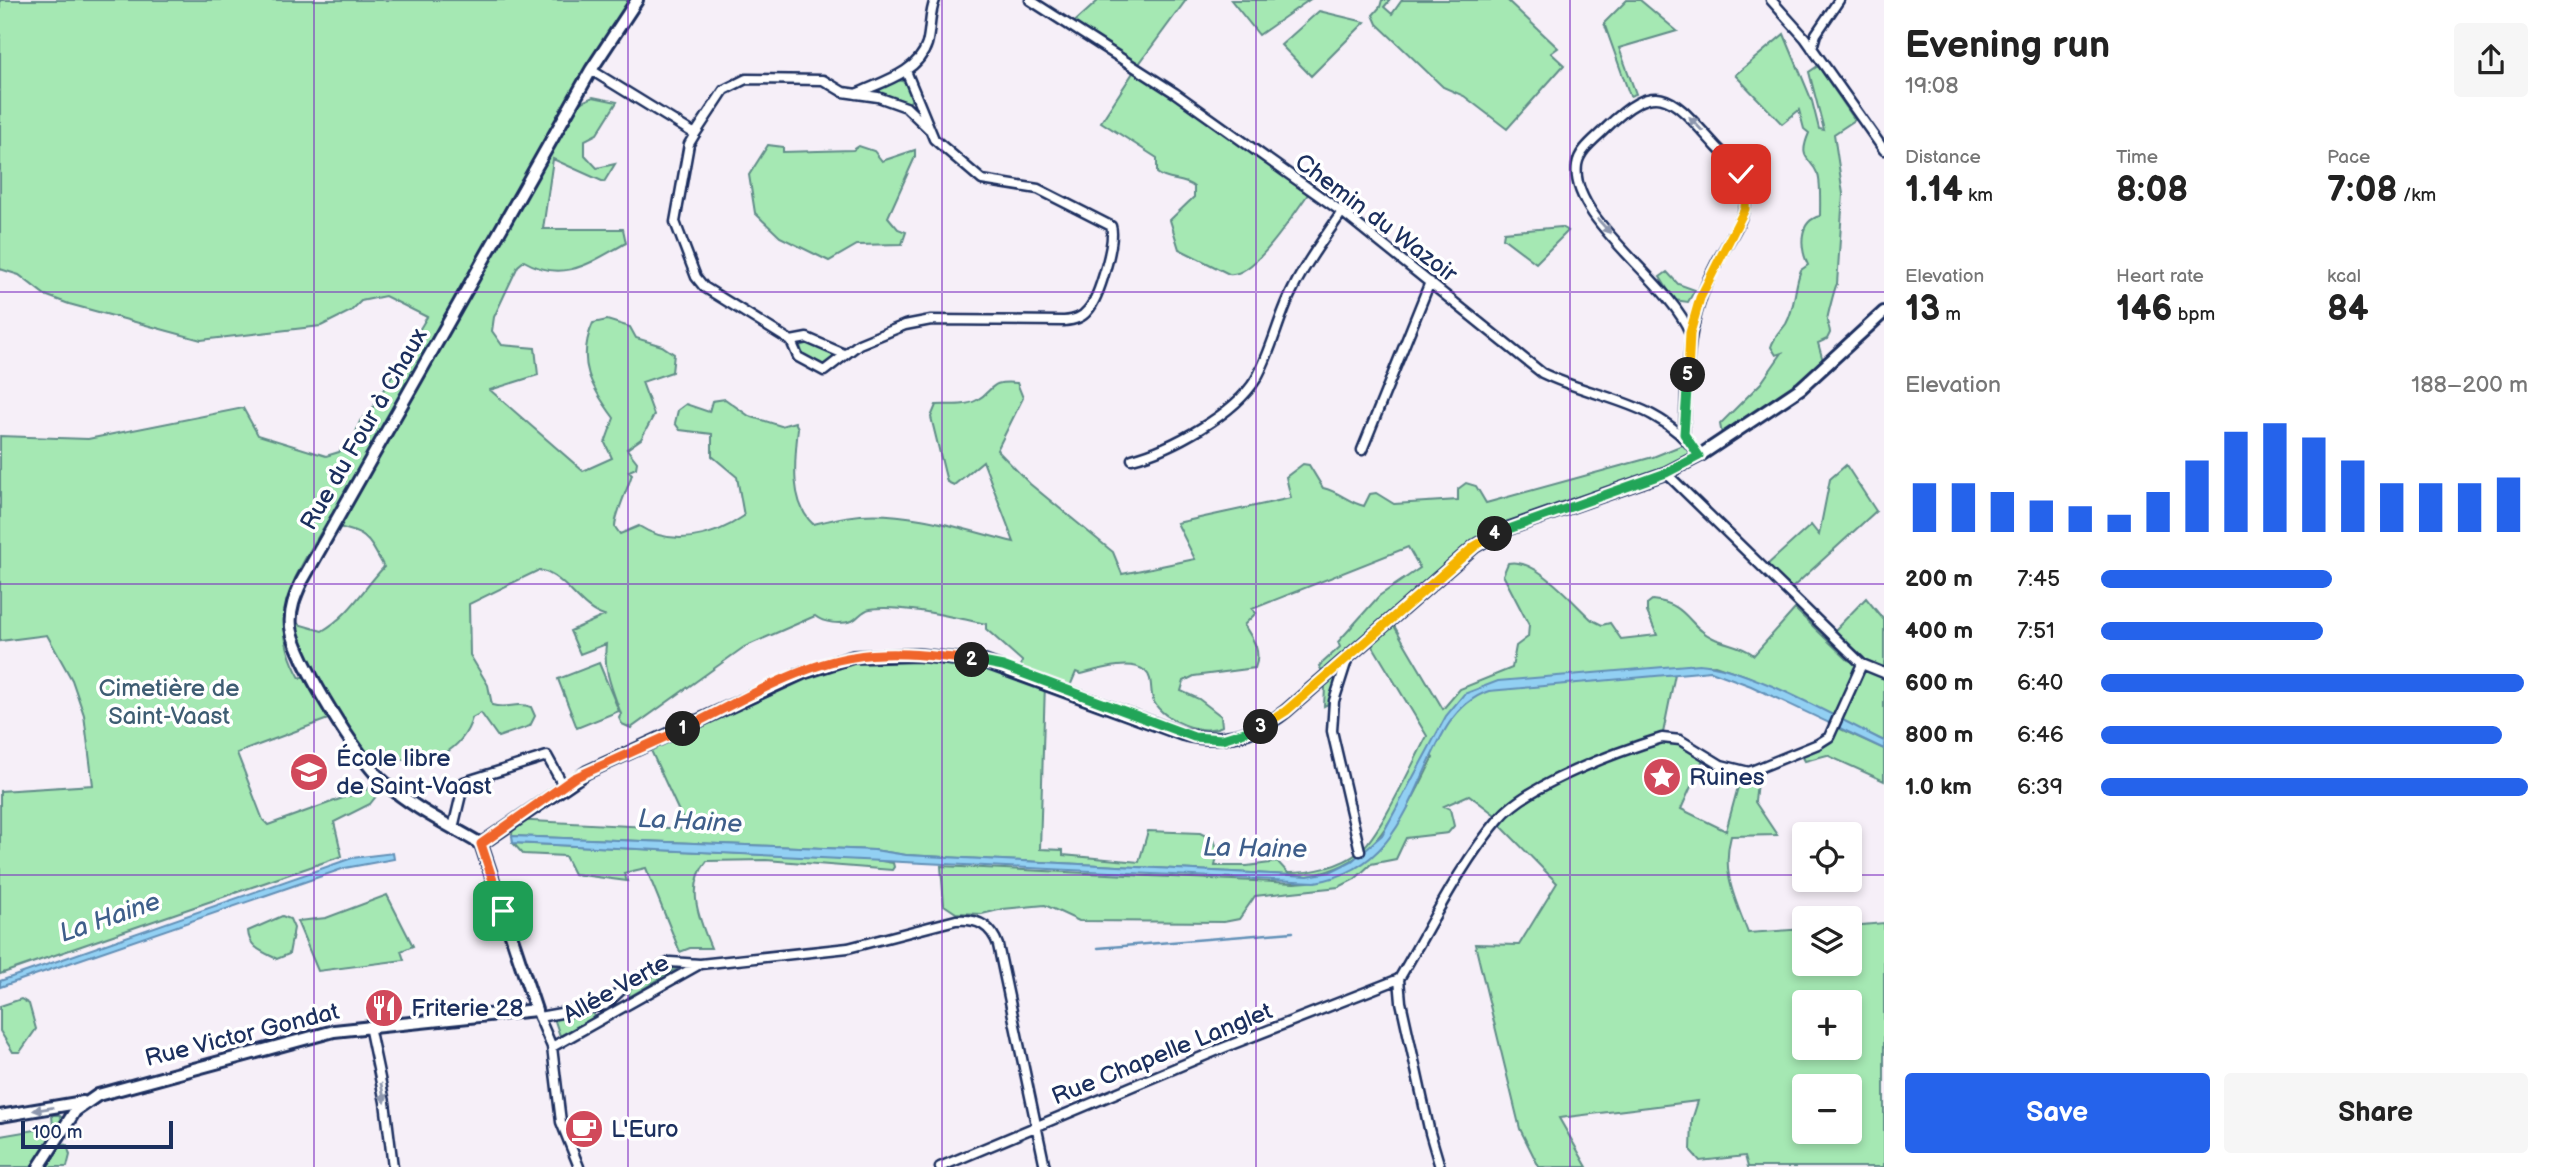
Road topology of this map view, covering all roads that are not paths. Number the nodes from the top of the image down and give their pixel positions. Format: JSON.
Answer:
{"nodes":[{"id":1,"x":637,"y":0,"type":"edge"},
{"id":2,"x":935,"y":0,"type":"edge"},
{"id":3,"x":1030,"y":0,"type":"edge"},
{"id":4,"x":1771,"y":0,"type":"edge"},
{"id":5,"x":1839,"y":0,"type":"edge"},
{"id":6,"x":1812,"y":48,"type":"junction"},
{"id":7,"x":591,"y":70,"type":"junction"},
{"id":8,"x":906,"y":71,"type":"junction"},
{"id":9,"x":856,"y":94,"type":"junction"},
{"id":10,"x":929,"y":129,"type":"junction"},
{"id":11,"x":695,"y":134,"type":"junction"},
{"id":12,"x":1884,"y":150,"type":"edge"},
{"id":13,"x":1342,"y":212,"type":"junction"},
{"id":14,"x":1430,"y":282,"type":"junction"},
{"id":15,"x":1884,"y":312,"type":"edge"},
{"id":16,"x":1690,"y":333,"type":"junction"},
{"id":17,"x":791,"y":341,"type":"junction"},
{"id":18,"x":844,"y":354,"type":"junction"},
{"id":19,"x":1684,"y":434,"type":"junction"},
{"id":20,"x":1362,"y":450,"type":"dead end"},
{"id":21,"x":1699,"y":456,"type":"junction"},
{"id":22,"x":1132,"y":459,"type":"dead end"},
{"id":23,"x":1666,"y":473,"type":"junction"},
{"id":24,"x":1349,"y":654,"type":"junction"},
{"id":25,"x":1861,"y":664,"type":"junction"},
{"id":26,"x":1884,"y":673,"type":"edge"},
{"id":27,"x":563,"y":785,"type":"junction"},
{"id":28,"x":453,"y":828,"type":"junction"},
{"id":29,"x":481,"y":844,"type":"junction"},
{"id":30,"x":1360,"y":851,"type":"dead end"},
{"id":31,"x":700,"y":964,"type":"junction"},
{"id":32,"x":1399,"y":979,"type":"junction"},
{"id":33,"x":538,"y":1013,"type":"junction"},
{"id":34,"x":369,"y":1026,"type":"junction"},
{"id":35,"x":552,"y":1047,"type":"junction"},
{"id":36,"x":86,"y":1102,"type":"junction"},
{"id":37,"x":0,"y":1116,"type":"edge"},
{"id":38,"x":1034,"y":1127,"type":"junction"},
{"id":39,"x":39,"y":1167,"type":"edge"},
{"id":40,"x":393,"y":1167,"type":"edge"},
{"id":41,"x":579,"y":1167,"type":"edge"},
{"id":42,"x":940,"y":1167,"type":"edge"},
{"id":43,"x":1045,"y":1167,"type":"edge"},
{"id":44,"x":1440,"y":1167,"type":"edge"}],
"edges":[{"from":1,"to":7,"type":"street","name":"Rue du Four à Chaux"},
{"from":2,"to":8,"type":"street"},
{"from":3,"to":13,"type":"street","name":"Chemin du Wazoir"},
{"from":4,"to":6,"type":"street"},
{"from":5,"to":6,"type":"street"},
{"from":6,"to":12,"type":"street"},
{"from":7,"to":11,"type":"street"},
{"from":7,"to":28,"type":"street","name":"Rue du Four à Chaux"},
{"from":8,"to":9,"type":"street"},
{"from":8,"to":10,"type":"street"},
{"from":9,"to":10,"type":"street"},
{"from":9,"to":11,"type":"street"},
{"from":10,"to":18,"type":"street"},
{"from":11,"to":17,"type":"street"},
{"from":13,"to":14,"type":"street","name":"Chemin du Wazoir"},
{"from":13,"to":22,"type":"street"},
{"from":14,"to":19,"type":"street","name":"Chemin du Wazoir"},
{"from":14,"to":20,"type":"street"},
{"from":15,"to":21,"type":"street"},
{"from":16,"to":16,"type":"street","one_way":true},
{"from":16,"to":19,"type":"street"},
{"from":17,"to":18,"type":"street"},
{"from":17,"to":18,"type":"street"},
{"from":19,"to":21,"type":"street","name":"Chemin du Wazoir"},
{"from":21,"to":23,"type":"street"},
{"from":23,"to":24,"type":"street"},
{"from":23,"to":25,"type":"street"},
{"from":24,"to":27,"type":"street"},
{"from":24,"to":30,"type":"street"},
{"from":25,"to":26,"type":"street"},
{"from":25,"to":32,"type":"street"},
{"from":27,"to":28,"type":"street"},
{"from":27,"to":29,"type":"street"},
{"from":28,"to":29,"type":"street","name":"Rue du Four à Chaux"},
{"from":29,"to":33,"type":"street"},
{"from":31,"to":33,"type":"street","name":"Allée Verte"},
{"from":31,"to":35,"type":"street","name":"Allée Verte"},
{"from":31,"to":38,"type":"street","name":"Allée Verte"},
{"from":32,"to":38,"type":"street","name":"Rue Chapelle Langlet"},
{"from":32,"to":44,"type":"street"},
{"from":33,"to":34,"type":"street","name":"Rue Victor Gondat"},
{"from":33,"to":35,"type":"street"},
{"from":34,"to":36,"type":"street","name":"Rue Victor Gondat"},
{"from":34,"to":40,"type":"street","one_way":true},
{"from":35,"to":41,"type":"street"},
{"from":36,"to":37,"type":"street","name":"Rue Victor Gondat","one_way":true},
{"from":36,"to":39,"type":"street","name":"Rue Victor Gondat"},
{"from":38,"to":42,"type":"street","name":"Rue Chapelle Langlet"},
{"from":38,"to":43,"type":"street"}]}
